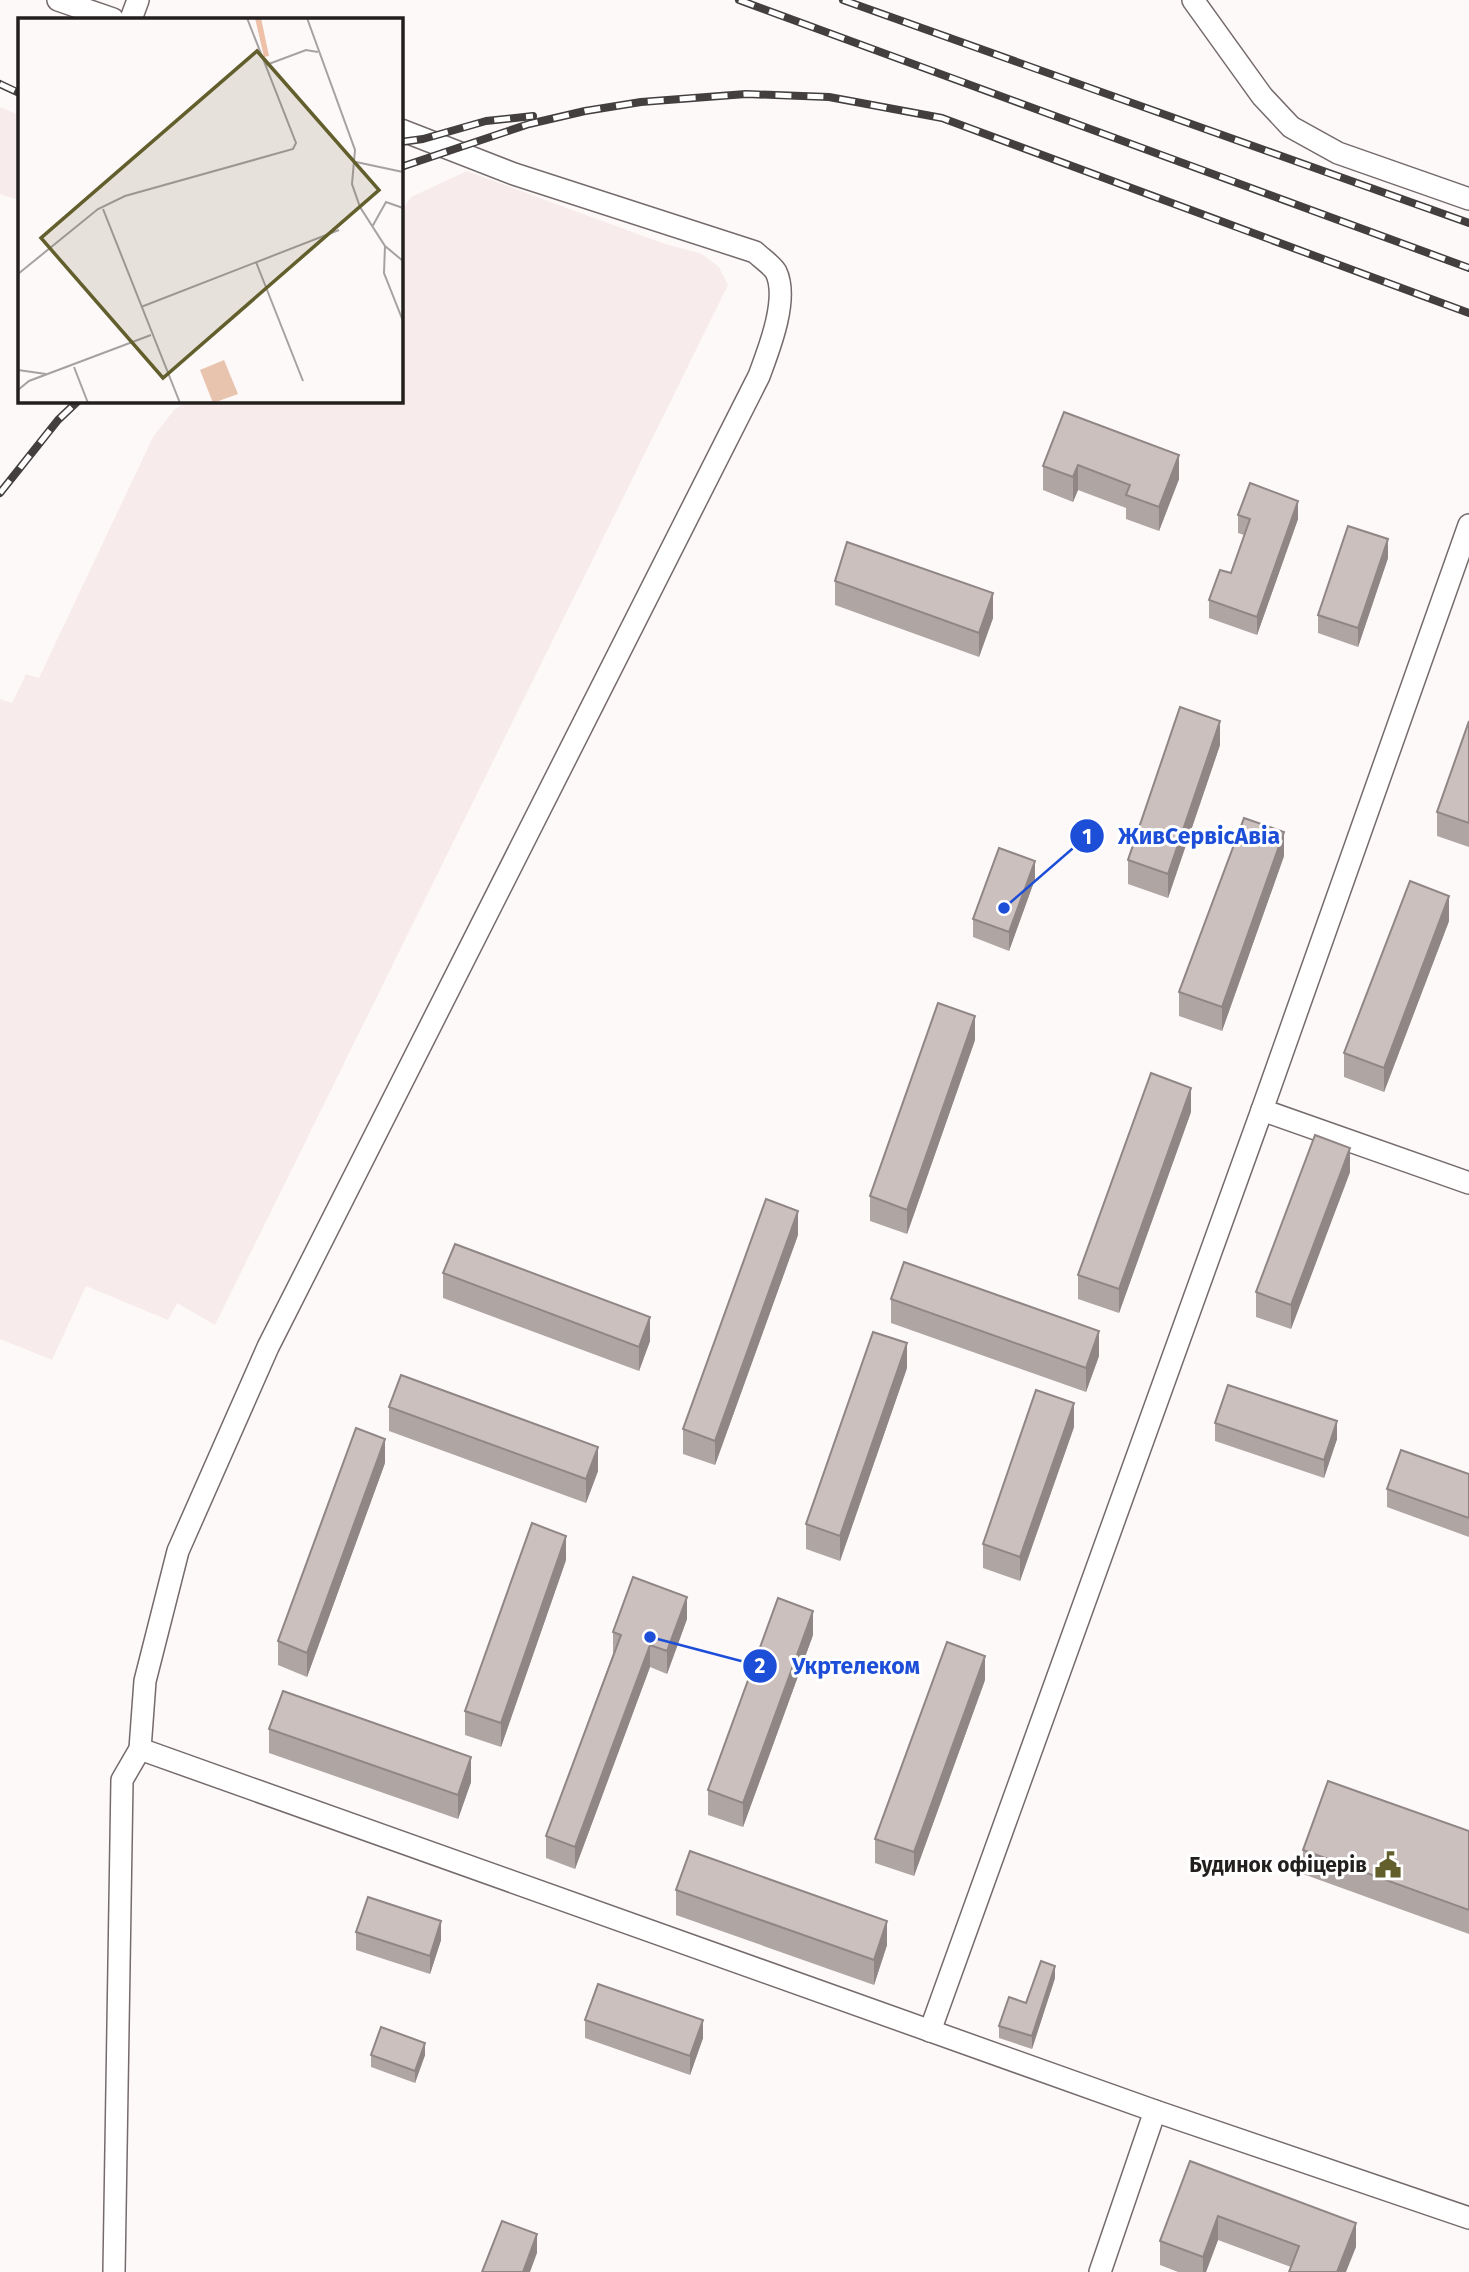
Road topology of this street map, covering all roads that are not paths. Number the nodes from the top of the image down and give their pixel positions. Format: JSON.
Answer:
{"nodes":[{"id":1,"x":58,"y":0,"type":"edge"},
{"id":2,"x":138,"y":0,"type":"edge"},
{"id":3,"x":1193,"y":0,"type":"edge"},
{"id":4,"x":110,"y":18,"type":"edge"},
{"id":5,"x":131,"y":18,"type":"edge"},
{"id":6,"x":402,"y":130,"type":"edge"},
{"id":7,"x":1469,"y":199,"type":"edge"},
{"id":8,"x":1469,"y":525,"type":"edge"},
{"id":9,"x":1262,"y":1110,"type":"junction"},
{"id":10,"x":1469,"y":1183,"type":"edge"},
{"id":11,"x":140,"y":1749,"type":"junction"},
{"id":12,"x":930,"y":2031,"type":"junction"},
{"id":13,"x":1155,"y":2111,"type":"junction"},
{"id":14,"x":1469,"y":2218,"type":"edge"},
{"id":15,"x":114,"y":2272,"type":"edge"},
{"id":16,"x":1100,"y":2272,"type":"edge"}],
"edges":[{"from":1,"to":4,"type":"street"},
{"from":2,"to":5,"type":"street"},
{"from":3,"to":7,"type":"street"},
{"from":6,"to":11,"type":"street"},
{"from":8,"to":9,"type":"street"},
{"from":9,"to":10,"type":"street"},
{"from":9,"to":12,"type":"street"},
{"from":11,"to":12,"type":"street"},
{"from":11,"to":15,"type":"street"},
{"from":12,"to":13,"type":"street"},
{"from":13,"to":14,"type":"street"},
{"from":13,"to":16,"type":"street"}]}
